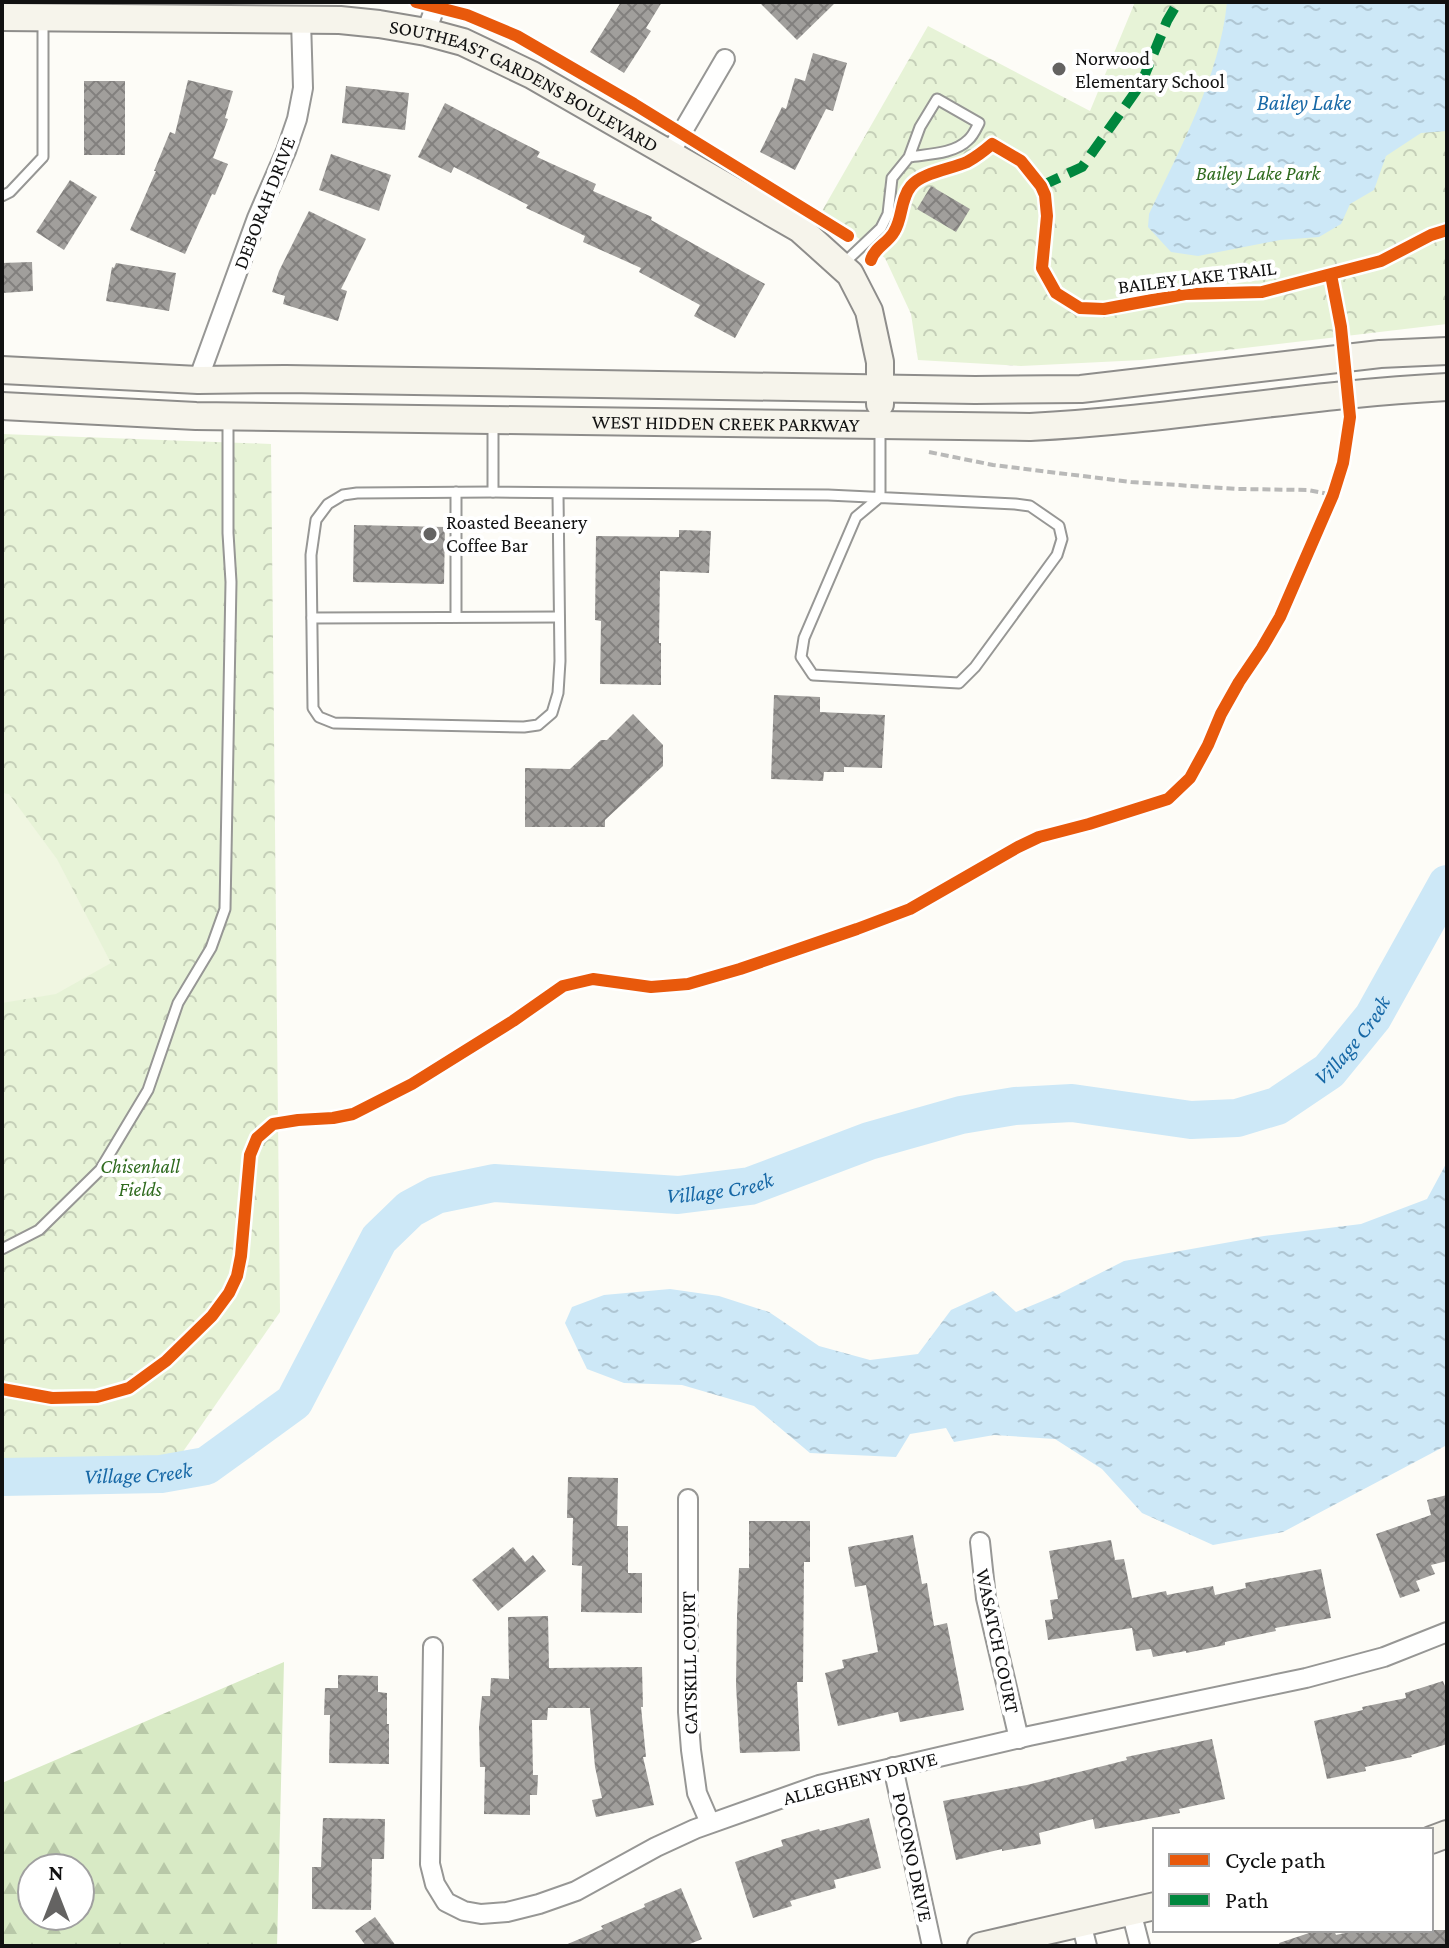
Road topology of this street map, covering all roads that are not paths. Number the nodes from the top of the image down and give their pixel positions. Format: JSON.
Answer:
{"nodes":[{"id":1,"x":4,"y":2,"type":"edge"},
{"id":2,"x":437,"y":2,"type":"edge"},
{"id":3,"x":2,"y":17,"type":"edge"},
{"id":4,"x":43,"y":17,"type":"junction"},
{"id":5,"x":301,"y":20,"type":"junction"},
{"id":6,"x":426,"y":32,"type":"junction"},
{"id":7,"x":725,"y":59,"type":"dead end"},
{"id":8,"x":670,"y":153,"type":"junction"},
{"id":9,"x":909,"y":157,"type":"junction"},
{"id":10,"x":2,"y":196,"type":"edge"},
{"id":11,"x":842,"y":265,"type":"junction"},
{"id":12,"x":1447,"y":351,"type":"edge"},
{"id":13,"x":2,"y":370,"type":"edge"},
{"id":14,"x":198,"y":380,"type":"junction"},
{"id":15,"x":880,"y":387,"type":"junction"},
{"id":16,"x":1447,"y":387,"type":"edge"},
{"id":17,"x":2,"y":406,"type":"edge"},
{"id":18,"x":228,"y":416,"type":"junction"},
{"id":19,"x":493,"y":420,"type":"junction"},
{"id":20,"x":880,"y":424,"type":"junction"},
{"id":21,"x":456,"y":492,"type":"junction"},
{"id":22,"x":493,"y":492,"type":"junction"},
{"id":23,"x":558,"y":494,"type":"junction"},
{"id":24,"x":880,"y":497,"type":"junction"},
{"id":25,"x":456,"y":617,"type":"junction"},
{"id":26,"x":559,"y":617,"type":"junction"},
{"id":27,"x":312,"y":618,"type":"junction"},
{"id":28,"x":2,"y":1249,"type":"edge"},
{"id":29,"x":688,"y":1499,"type":"dead end"},
{"id":30,"x":980,"y":1542,"type":"dead end"},
{"id":31,"x":1447,"y":1632,"type":"edge"},
{"id":32,"x":433,"y":1647,"type":"dead end"},
{"id":33,"x":1019,"y":1739,"type":"junction"},
{"id":34,"x":893,"y":1767,"type":"junction"},
{"id":35,"x":710,"y":1823,"type":"junction"},
{"id":36,"x":1143,"y":1908,"type":"edge"},
{"id":37,"x":1084,"y":1934,"type":"edge"},
{"id":38,"x":932,"y":1946,"type":"edge"},
{"id":39,"x":981,"y":1946,"type":"edge"},
{"id":40,"x":1140,"y":1946,"type":"edge"}],
"edges":[{"from":1,"to":3,"type":"street"},
{"from":2,"to":6,"type":"street"},
{"from":3,"to":4,"type":"main road","name":"SOUTHEAST GARDENS BOULEVARD"},
{"from":4,"to":5,"type":"main road","name":"SOUTHEAST GARDENS BOULEVARD"},
{"from":4,"to":10,"type":"lane"},
{"from":5,"to":6,"type":"main road","name":"SOUTHEAST GARDENS BOULEVARD"},
{"from":5,"to":14,"type":"street","name":"DEBORAH DRIVE"},
{"from":6,"to":8,"type":"main road","name":"SOUTHEAST GARDENS BOULEVARD"},
{"from":7,"to":8,"type":"street"},
{"from":8,"to":11,"type":"main road","name":"SOUTHEAST GARDENS BOULEVARD"},
{"from":9,"to":9,"type":"lane"},
{"from":9,"to":11,"type":"lane"},
{"from":11,"to":15,"type":"main road","name":"SOUTHEAST GARDENS BOULEVARD"},
{"from":12,"to":15,"type":"main road","name":"WEST HIDDEN CREEK PARKWAY"},
{"from":13,"to":14,"type":"main road","name":"WEST HIDDEN CREEK PARKWAY"},
{"from":14,"to":15,"type":"main road","name":"WEST HIDDEN CREEK PARKWAY"},
{"from":15,"to":20,"type":"main road","name":"SOUTHEAST GARDENS BOULEVARD"},
{"from":16,"to":20,"type":"main road","name":"WEST HIDDEN CREEK PARKWAY"},
{"from":17,"to":18,"type":"main road","name":"WEST HIDDEN CREEK PARKWAY"},
{"from":18,"to":19,"type":"main road","name":"WEST HIDDEN CREEK PARKWAY"},
{"from":18,"to":28,"type":"lane"},
{"from":19,"to":20,"type":"main road","name":"WEST HIDDEN CREEK PARKWAY"},
{"from":19,"to":22,"type":"lane"},
{"from":20,"to":24,"type":"lane"},
{"from":21,"to":22,"type":"lane"},
{"from":21,"to":25,"type":"lane"},
{"from":21,"to":27,"type":"lane"},
{"from":22,"to":23,"type":"lane"},
{"from":23,"to":24,"type":"lane"},
{"from":23,"to":26,"type":"lane"},
{"from":24,"to":24,"type":"lane"},
{"from":25,"to":26,"type":"lane"},
{"from":25,"to":27,"type":"lane"},
{"from":26,"to":27,"type":"lane"},
{"from":29,"to":35,"type":"street","name":"CATSKILL COURT"},
{"from":30,"to":33,"type":"street","name":"WASATCH COURT"},
{"from":31,"to":33,"type":"street","name":"ALLEGHENY DRIVE"},
{"from":32,"to":35,"type":"street","name":"ALLEGHENY DRIVE"},
{"from":33,"to":34,"type":"street","name":"ALLEGHENY DRIVE"},
{"from":34,"to":35,"type":"street","name":"ALLEGHENY DRIVE"},
{"from":34,"to":38,"type":"street","name":"POCONO DRIVE"},
{"from":36,"to":37,"type":"main road"},
{"from":36,"to":40,"type":"street"},
{"from":37,"to":39,"type":"main road"}]}
